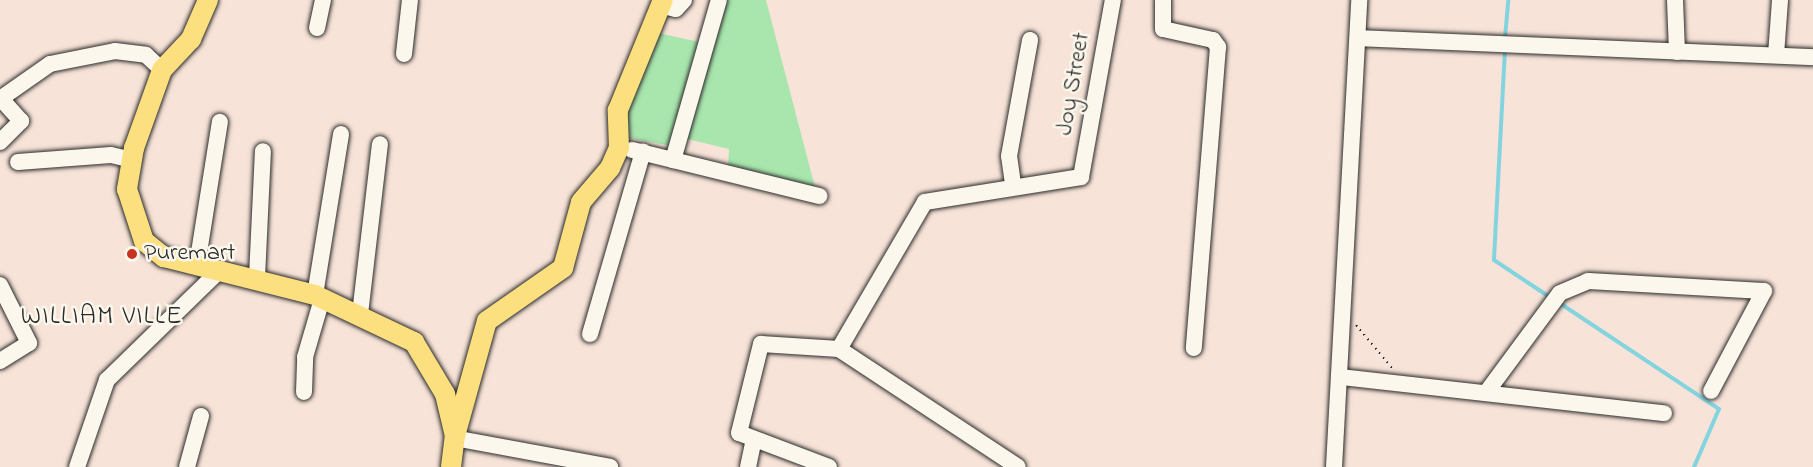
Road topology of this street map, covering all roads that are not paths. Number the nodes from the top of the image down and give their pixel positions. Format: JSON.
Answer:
{"nodes":[{"id":1,"x":208,"y":0,"type":"edge"},
{"id":2,"x":323,"y":0,"type":"edge"},
{"id":3,"x":410,"y":0,"type":"edge"},
{"id":4,"x":684,"y":0,"type":"edge"},
{"id":5,"x":719,"y":0,"type":"edge"},
{"id":6,"x":1113,"y":0,"type":"edge"},
{"id":7,"x":1163,"y":0,"type":"edge"},
{"id":8,"x":1359,"y":0,"type":"edge"},
{"id":9,"x":1675,"y":0,"type":"edge"},
{"id":10,"x":1780,"y":0,"type":"edge"},
{"id":11,"x":662,"y":3,"type":"edge"},
{"id":12,"x":318,"y":28,"type":"dead end"},
{"id":13,"x":1358,"y":38,"type":"junction"},
{"id":14,"x":1029,"y":40,"type":"dead end"},
{"id":15,"x":1677,"y":52,"type":"junction"},
{"id":16,"x":404,"y":54,"type":"dead end"},
{"id":17,"x":1776,"y":55,"type":"junction"},
{"id":18,"x":1813,"y":57,"type":"edge"},
{"id":19,"x":162,"y":70,"type":"junction"},
{"id":20,"x":0,"y":99,"type":"edge"},
{"id":21,"x":220,"y":122,"type":"dead end"},
{"id":22,"x":341,"y":134,"type":"dead end"},
{"id":23,"x":0,"y":142,"type":"edge"},
{"id":24,"x":380,"y":144,"type":"dead end"},
{"id":25,"x":263,"y":152,"type":"dead end"},
{"id":26,"x":673,"y":159,"type":"junction"},
{"id":27,"x":132,"y":160,"type":"junction"},
{"id":28,"x":18,"y":162,"type":"dead end"},
{"id":29,"x":1013,"y":184,"type":"junction"},
{"id":30,"x":819,"y":196,"type":"dead end"},
{"id":31,"x":197,"y":265,"type":"junction"},
{"id":32,"x":220,"y":270,"type":"junction"},
{"id":33,"x":257,"y":278,"type":"junction"},
{"id":34,"x":0,"y":285,"type":"edge"},
{"id":35,"x":319,"y":297,"type":"junction"},
{"id":36,"x":360,"y":314,"type":"junction"},
{"id":37,"x":590,"y":334,"type":"dead end"},
{"id":38,"x":1194,"y":348,"type":"dead end"},
{"id":39,"x":839,"y":349,"type":"junction"},
{"id":40,"x":0,"y":361,"type":"edge"},
{"id":41,"x":1341,"y":377,"type":"junction"},
{"id":42,"x":1712,"y":391,"type":"dead end"},
{"id":43,"x":304,"y":392,"type":"dead end"},
{"id":44,"x":1486,"y":393,"type":"junction"},
{"id":45,"x":1664,"y":413,"type":"dead end"},
{"id":46,"x":201,"y":416,"type":"dead end"},
{"id":47,"x":454,"y":437,"type":"junction"},
{"id":48,"x":753,"y":443,"type":"junction"},
{"id":49,"x":77,"y":467,"type":"edge"},
{"id":50,"x":187,"y":467,"type":"edge"},
{"id":51,"x":451,"y":467,"type":"edge"},
{"id":52,"x":610,"y":467,"type":"edge"},
{"id":53,"x":748,"y":467,"type":"edge"},
{"id":54,"x":829,"y":467,"type":"edge"},
{"id":55,"x":1018,"y":467,"type":"edge"},
{"id":56,"x":1334,"y":467,"type":"edge"}],
"edges":[{"from":1,"to":19,"type":"main road"},
{"from":2,"to":12,"type":"street"},
{"from":3,"to":16,"type":"street"},
{"from":4,"to":11,"type":"street"},
{"from":5,"to":26,"type":"street"},
{"from":6,"to":29,"type":"street","name":"Joy Street"},
{"from":7,"to":38,"type":"street"},
{"from":8,"to":13,"type":"street"},
{"from":9,"to":15,"type":"street"},
{"from":10,"to":17,"type":"street"},
{"from":11,"to":47,"type":"main road"},
{"from":13,"to":15,"type":"street"},
{"from":13,"to":41,"type":"street"},
{"from":14,"to":29,"type":"street"},
{"from":15,"to":17,"type":"street"},
{"from":17,"to":18,"type":"street"},
{"from":19,"to":20,"type":"street"},
{"from":19,"to":27,"type":"main road"},
{"from":20,"to":23,"type":"street"},
{"from":21,"to":31,"type":"street"},
{"from":22,"to":35,"type":"street"},
{"from":24,"to":36,"type":"street"},
{"from":25,"to":33,"type":"street"},
{"from":26,"to":30,"type":"street"},
{"from":26,"to":37,"type":"street"},
{"from":27,"to":28,"type":"street"},
{"from":27,"to":31,"type":"main road"},
{"from":29,"to":39,"type":"street"},
{"from":31,"to":32,"type":"main road"},
{"from":32,"to":33,"type":"main road"},
{"from":32,"to":49,"type":"street"},
{"from":33,"to":35,"type":"main road"},
{"from":34,"to":40,"type":"street"},
{"from":35,"to":36,"type":"main road"},
{"from":35,"to":43,"type":"street"},
{"from":36,"to":47,"type":"main road"},
{"from":39,"to":48,"type":"street"},
{"from":39,"to":55,"type":"street"},
{"from":41,"to":44,"type":"street"},
{"from":41,"to":56,"type":"street"},
{"from":42,"to":44,"type":"street"},
{"from":44,"to":45,"type":"street"},
{"from":46,"to":50,"type":"street"},
{"from":47,"to":51,"type":"main road"},
{"from":47,"to":52,"type":"street"},
{"from":48,"to":53,"type":"street"},
{"from":48,"to":54,"type":"street"}]}
